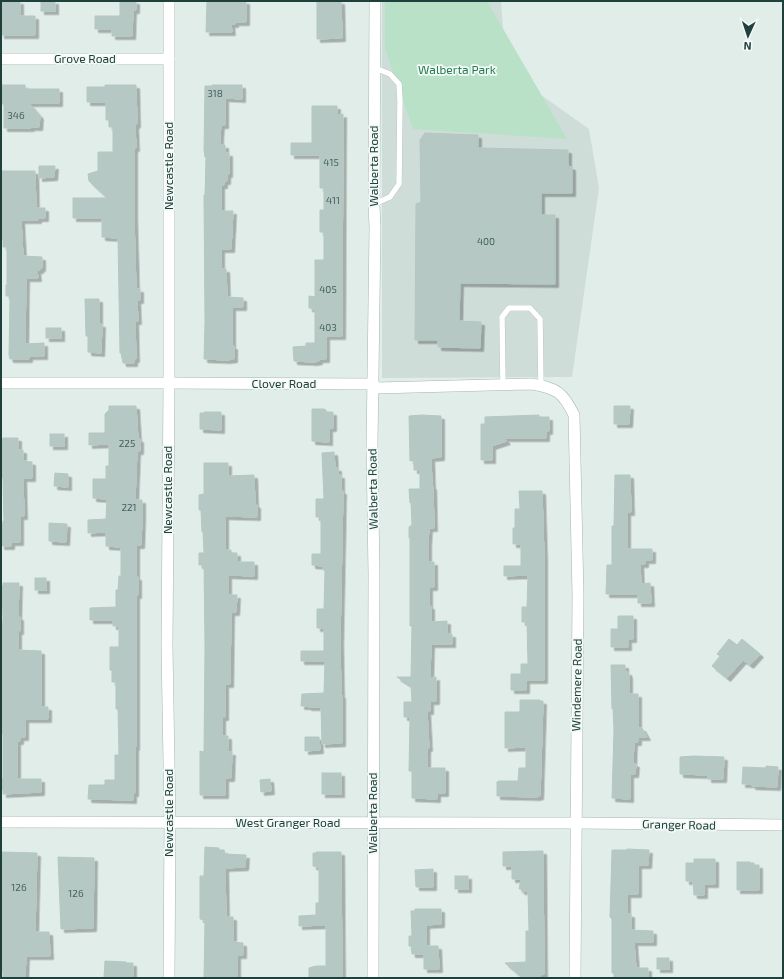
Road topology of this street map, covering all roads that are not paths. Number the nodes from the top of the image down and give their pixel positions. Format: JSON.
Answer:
{"nodes":[{"id":1,"x":169,"y":1,"type":"edge"},
{"id":2,"x":375,"y":1,"type":"edge"},
{"id":3,"x":169,"y":58,"type":"junction"},
{"id":4,"x":1,"y":59,"type":"edge"},
{"id":5,"x":375,"y":68,"type":"junction"},
{"id":6,"x":374,"y":204,"type":"junction"},
{"id":7,"x":1,"y":383,"type":"edge"},
{"id":8,"x":169,"y":383,"type":"junction"},
{"id":9,"x":372,"y":384,"type":"junction"},
{"id":10,"x":503,"y":384,"type":"junction"},
{"id":11,"x":541,"y":385,"type":"junction"},
{"id":12,"x":562,"y":395,"type":"joint"},
{"id":13,"x":1,"y":822,"type":"edge"},
{"id":14,"x":170,"y":822,"type":"junction"},
{"id":15,"x":576,"y":823,"type":"junction"},
{"id":16,"x":373,"y":824,"type":"junction"},
{"id":17,"x":783,"y":825,"type":"edge"},
{"id":18,"x":169,"y":978,"type":"edge"},
{"id":19,"x":372,"y":978,"type":"edge"},
{"id":20,"x":575,"y":978,"type":"edge"}],
"edges":[{"from":1,"to":3,"type":"street","name":"Newcastle Road"},
{"from":2,"to":5,"type":"street","name":"Walberta Road"},
{"from":3,"to":4,"type":"street","name":"Grove Road"},
{"from":3,"to":8,"type":"street","name":"Newcastle Road"},
{"from":5,"to":6,"type":"street","name":"Walberta Road"},
{"from":5,"to":6,"type":"lane"},
{"from":6,"to":9,"type":"street","name":"Walberta Road"},
{"from":7,"to":8,"type":"street","name":"Clover Road"},
{"from":8,"to":9,"type":"street","name":"Clover Road"},
{"from":8,"to":14,"type":"street","name":"Newcastle Road"},
{"from":9,"to":10,"type":"street","name":"Clover Road"},
{"from":9,"to":16,"type":"street","name":"Walberta Road"},
{"from":10,"to":11,"type":"street","name":"Clover Road"},
{"from":10,"to":11,"type":"lane"},
{"from":11,"to":12,"type":"street","name":"Clover Road"},
{"from":12,"to":15,"type":"street","name":"Windemere Road"},
{"from":13,"to":14,"type":"street","name":"West Granger Road"},
{"from":14,"to":16,"type":"street","name":"West Granger Road"},
{"from":14,"to":18,"type":"street","name":"Newcastle Road"},
{"from":15,"to":16,"type":"street","name":"West Granger Road"},
{"from":15,"to":17,"type":"street","name":"Granger Road"},
{"from":15,"to":20,"type":"street","name":"Windemere Road"},
{"from":16,"to":19,"type":"street","name":"Walberta Road"}]}
